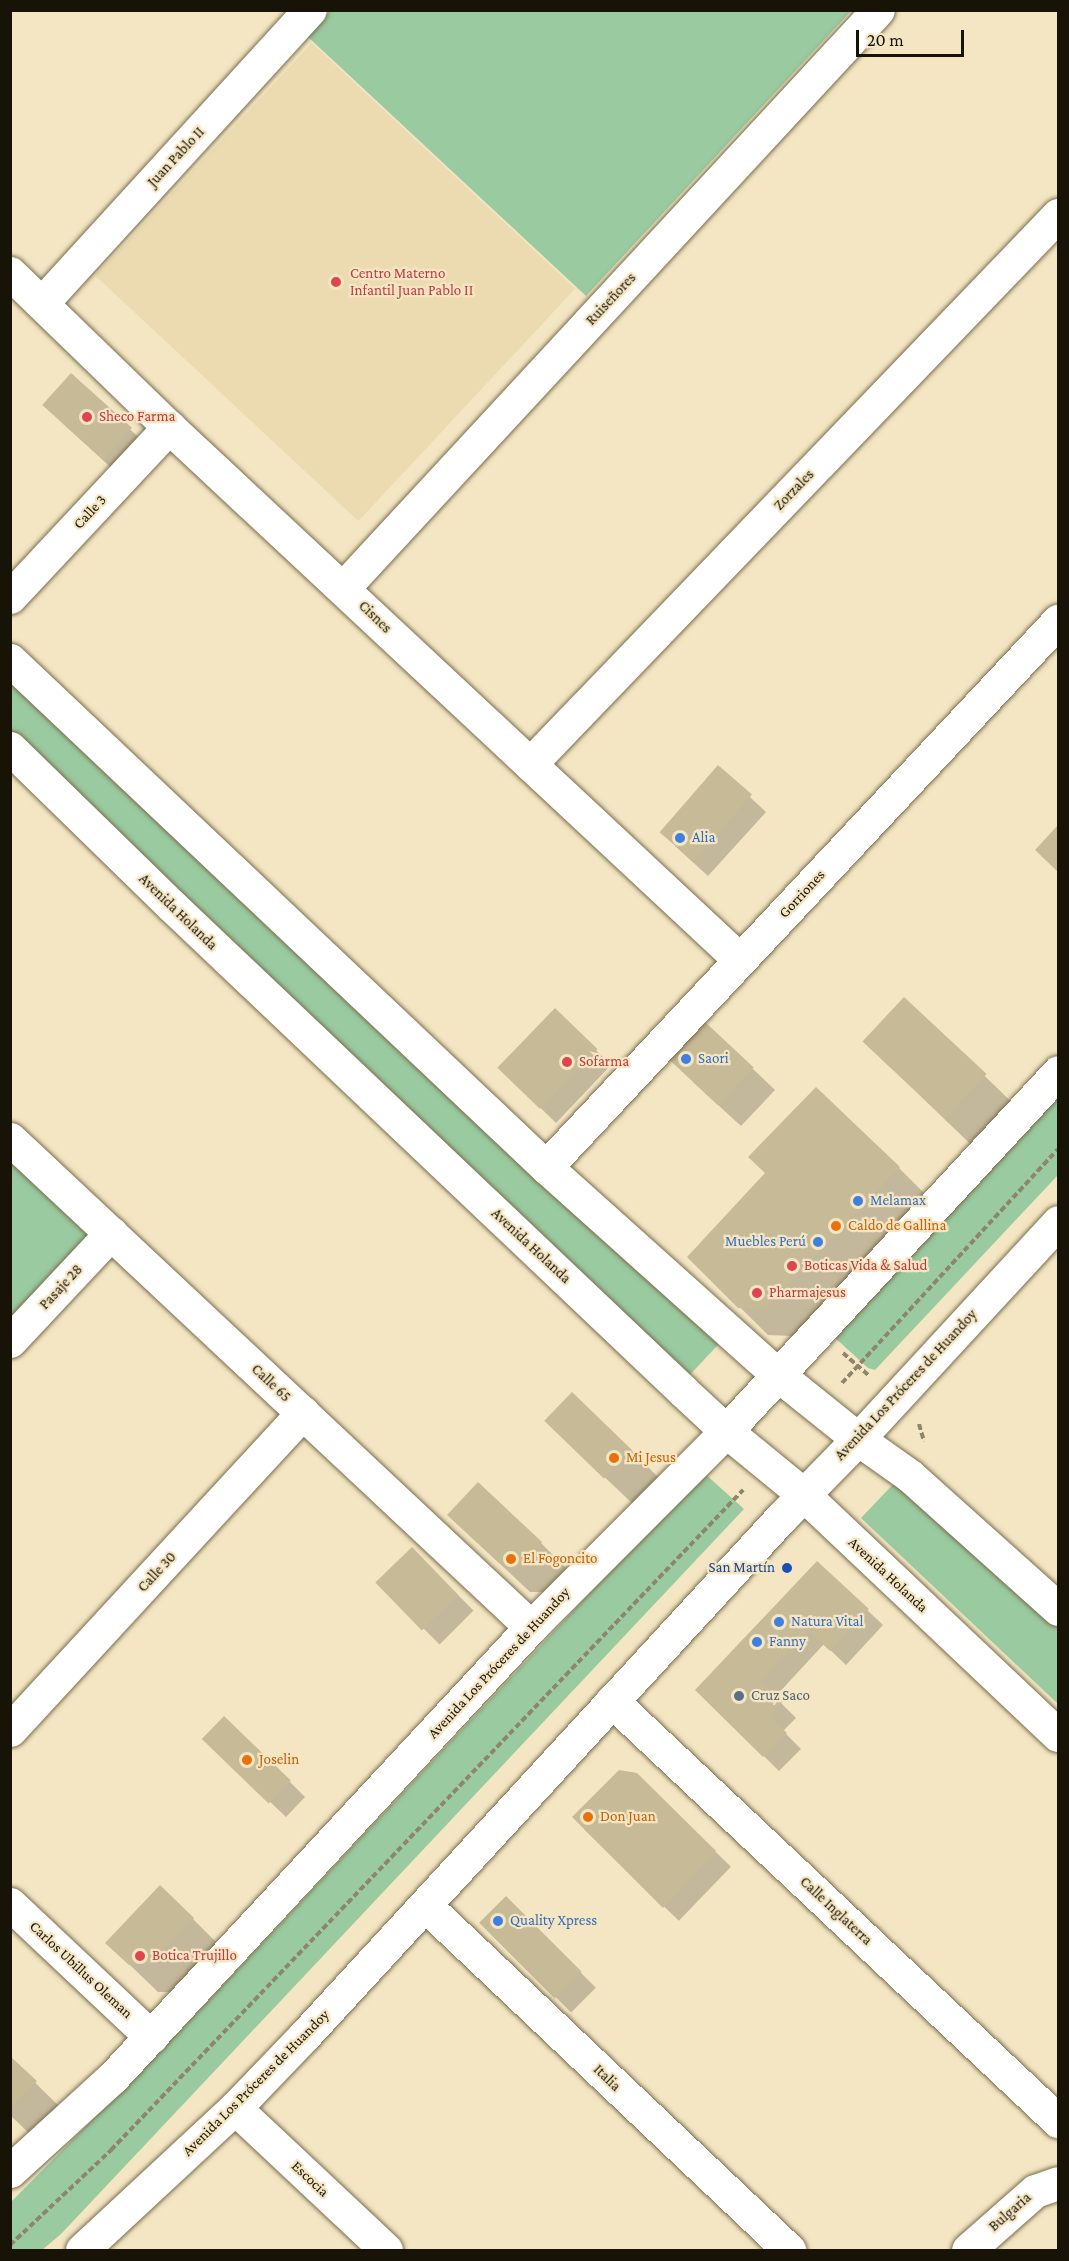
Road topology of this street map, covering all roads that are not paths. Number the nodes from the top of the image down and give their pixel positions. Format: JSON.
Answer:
{"nodes":[{"id":1,"x":310,"y":10,"type":"edge"},
{"id":2,"x":878,"y":10,"type":"edge"},
{"id":3,"x":1059,"y":215,"type":"edge"},
{"id":4,"x":10,"y":273,"type":"edge"},
{"id":5,"x":42,"y":303,"type":"junction"},
{"id":6,"x":169,"y":427,"type":"junction"},
{"id":7,"x":344,"y":587,"type":"junction"},
{"id":8,"x":10,"y":597,"type":"edge"},
{"id":9,"x":1059,"y":621,"type":"edge"},
{"id":10,"x":10,"y":660,"type":"edge"},
{"id":11,"x":10,"y":748,"type":"edge"},
{"id":12,"x":530,"y":764,"type":"junction"},
{"id":13,"x":740,"y":960,"type":"junction"},
{"id":14,"x":1059,"y":1072,"type":"edge"},
{"id":15,"x":10,"y":1139,"type":"edge"},
{"id":16,"x":546,"y":1167,"type":"junction"},
{"id":17,"x":1059,"y":1222,"type":"edge"},
{"id":18,"x":111,"y":1233,"type":"junction"},
{"id":19,"x":10,"y":1341,"type":"edge"},
{"id":20,"x":777,"y":1374,"type":"junction"},
{"id":21,"x":303,"y":1413,"type":"junction"},
{"id":22,"x":726,"y":1431,"type":"junction"},
{"id":23,"x":858,"y":1439,"type":"junction"},
{"id":24,"x":803,"y":1494,"type":"junction"},
{"id":25,"x":1059,"y":1609,"type":"edge"},
{"id":26,"x":531,"y":1627,"type":"junction"},
{"id":27,"x":612,"y":1701,"type":"junction"},
{"id":28,"x":10,"y":1730,"type":"edge"},
{"id":29,"x":1059,"y":1735,"type":"edge"},
{"id":30,"x":10,"y":1904,"type":"edge"},
{"id":31,"x":425,"y":1905,"type":"junction"},
{"id":32,"x":151,"y":2037,"type":"junction"},
{"id":33,"x":235,"y":2108,"type":"junction"},
{"id":34,"x":1059,"y":2121,"type":"edge"},
{"id":35,"x":10,"y":2171,"type":"edge"},
{"id":36,"x":1059,"y":2183,"type":"edge"},
{"id":37,"x":82,"y":2250,"type":"edge"},
{"id":38,"x":386,"y":2250,"type":"edge"},
{"id":39,"x":789,"y":2250,"type":"edge"},
{"id":40,"x":968,"y":2250,"type":"edge"}],
"edges":[{"from":1,"to":5,"type":"street","name":"Juan Pablo II"},
{"from":2,"to":7,"type":"street","name":"Ruiseñores"},
{"from":3,"to":12,"type":"street","name":"Zorzales"},
{"from":4,"to":5,"type":"street","name":"Cisnes"},
{"from":5,"to":6,"type":"street","name":"Cisnes"},
{"from":6,"to":7,"type":"street","name":"Cisnes"},
{"from":6,"to":8,"type":"street","name":"Calle 3"},
{"from":7,"to":12,"type":"street","name":"Cisnes"},
{"from":9,"to":13,"type":"street","name":"Gorriones"},
{"from":10,"to":16,"type":"street"},
{"from":11,"to":22,"type":"street","name":"Avenida Holanda"},
{"from":12,"to":13,"type":"street","name":"Cisnes"},
{"from":13,"to":16,"type":"street","name":"Gorriones"},
{"from":14,"to":20,"type":"street","name":"Avenida Los Próceres de Huandoy"},
{"from":15,"to":18,"type":"street","name":"Calle 65"},
{"from":16,"to":20,"type":"street"},
{"from":17,"to":23,"type":"street","name":"Avenida Los Próceres de Huandoy"},
{"from":18,"to":19,"type":"street","name":"Pasaje 28"},
{"from":18,"to":21,"type":"street","name":"Calle 65"},
{"from":20,"to":22,"type":"street","name":"Avenida Los Próceres de Huandoy"},
{"from":20,"to":23,"type":"street"},
{"from":21,"to":26,"type":"street","name":"Calle 65"},
{"from":21,"to":28,"type":"street","name":"Calle 30"},
{"from":22,"to":24,"type":"street","name":"Avenida Holanda"},
{"from":22,"to":26,"type":"street","name":"Avenida Los Próceres de Huandoy"},
{"from":23,"to":24,"type":"street","name":"Avenida Los Próceres de Huandoy"},
{"from":23,"to":25,"type":"street"},
{"from":24,"to":27,"type":"street","name":"Avenida Los Próceres de Huandoy"},
{"from":24,"to":29,"type":"street","name":"Avenida Holanda"},
{"from":26,"to":32,"type":"street","name":"Avenida Los Próceres de Huandoy"},
{"from":27,"to":31,"type":"street","name":"Avenida Los Próceres de Huandoy"},
{"from":27,"to":34,"type":"street","name":"Calle Inglaterra"},
{"from":30,"to":32,"type":"street","name":"Carlos Ubillus Oleman"},
{"from":31,"to":33,"type":"street","name":"Avenida Los Próceres de Huandoy"},
{"from":31,"to":39,"type":"street","name":"Italia"},
{"from":32,"to":35,"type":"street","name":"Avenida Los Próceres de Huandoy"},
{"from":33,"to":37,"type":"street","name":"Avenida Los Próceres de Huandoy"},
{"from":33,"to":38,"type":"street","name":"Escocia"},
{"from":36,"to":40,"type":"street","name":"Bulgaria"}]}
